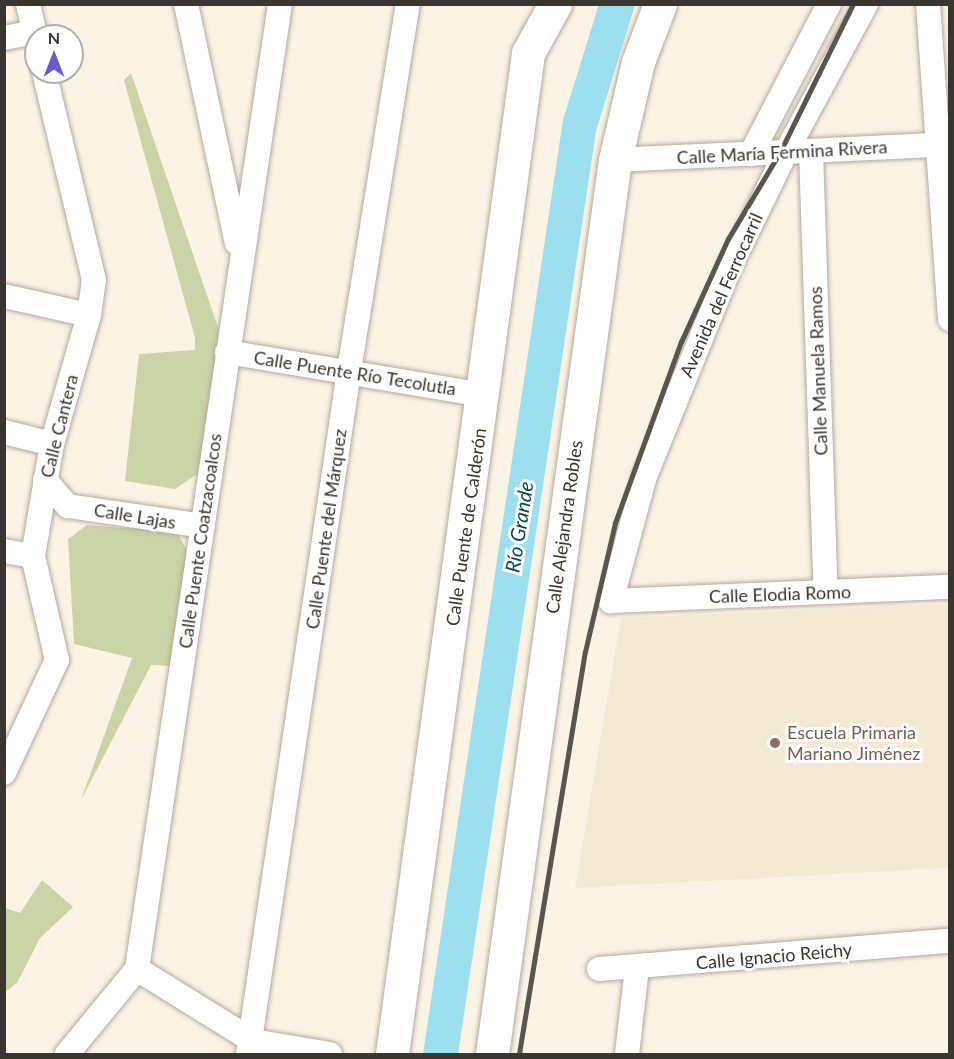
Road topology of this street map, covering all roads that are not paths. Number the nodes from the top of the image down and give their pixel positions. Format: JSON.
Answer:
{"nodes":[{"id":1,"x":28,"y":4,"type":"edge"},
{"id":2,"x":186,"y":4,"type":"edge"},
{"id":3,"x":280,"y":4,"type":"edge"},
{"id":4,"x":408,"y":4,"type":"edge"},
{"id":5,"x":555,"y":4,"type":"edge"},
{"id":6,"x":660,"y":4,"type":"edge"},
{"id":7,"x":829,"y":4,"type":"edge"},
{"id":8,"x":866,"y":4,"type":"edge"},
{"id":9,"x":928,"y":4,"type":"edge"},
{"id":10,"x":33,"y":24,"type":"edge"},
{"id":11,"x":24,"y":36,"type":"edge"},
{"id":12,"x":4,"y":38,"type":"edge"},
{"id":13,"x":47,"y":84,"type":"edge"},
{"id":14,"x":943,"y":145,"type":"edge"},
{"id":15,"x":811,"y":151,"type":"junction"},
{"id":16,"x":786,"y":152,"type":"junction"},
{"id":17,"x":751,"y":154,"type":"junction"},
{"id":18,"x":615,"y":160,"type":"junction"},
{"id":19,"x":240,"y":256,"type":"junction"},
{"id":20,"x":4,"y":296,"type":"edge"},
{"id":21,"x":89,"y":315,"type":"junction"},
{"id":22,"x":950,"y":319,"type":"edge"},
{"id":23,"x":226,"y":352,"type":"junction"},
{"id":24,"x":349,"y":371,"type":"junction"},
{"id":25,"x":484,"y":395,"type":"junction"},
{"id":26,"x":4,"y":432,"type":"edge"},
{"id":27,"x":52,"y":444,"type":"junction"},
{"id":28,"x":45,"y":480,"type":"junction"},
{"id":29,"x":68,"y":506,"type":"junction"},
{"id":30,"x":203,"y":526,"type":"junction"},
{"id":31,"x":37,"y":528,"type":"junction"},
{"id":32,"x":4,"y":551,"type":"edge"},
{"id":33,"x":33,"y":556,"type":"junction"},
{"id":34,"x":950,"y":587,"type":"edge"},
{"id":35,"x":826,"y":592,"type":"junction"},
{"id":36,"x":611,"y":601,"type":"joint"},
{"id":37,"x":12,"y":733,"type":"edge"},
{"id":38,"x":4,"y":773,"type":"edge"},
{"id":39,"x":950,"y":941,"type":"edge"},
{"id":40,"x":637,"y":968,"type":"junction"},
{"id":41,"x":137,"y":969,"type":"junction"},
{"id":42,"x":599,"y":969,"type":"dead end"},
{"id":43,"x":250,"y":1048,"type":"edge"},
{"id":44,"x":67,"y":1054,"type":"edge"},
{"id":45,"x":330,"y":1054,"type":"edge"},
{"id":46,"x":392,"y":1054,"type":"edge"},
{"id":47,"x":492,"y":1054,"type":"edge"},
{"id":48,"x":627,"y":1054,"type":"edge"}],
"edges":[{"from":1,"to":10,"type":"street"},
{"from":2,"to":19,"type":"street"},
{"from":3,"to":19,"type":"street","name":"Calle Puente Coatzacoalcos"},
{"from":4,"to":24,"type":"street","name":"Calle Puente del Márquez"},
{"from":5,"to":25,"type":"main road","name":"Calle Puente de Calderón"},
{"from":6,"to":18,"type":"main road","name":"Calle Alejandra Robles"},
{"from":7,"to":17,"type":"street"},
{"from":8,"to":16,"type":"street","name":"Avenida del Ferrocarril"},
{"from":9,"to":14,"type":"street"},
{"from":11,"to":12,"type":"street"},
{"from":13,"to":21,"type":"street","name":"Calle Cantera"},
{"from":14,"to":15,"type":"street","name":"Calle María Fermina Rivera"},
{"from":14,"to":22,"type":"street"},
{"from":15,"to":16,"type":"street","name":"Calle María Fermina Rivera"},
{"from":15,"to":35,"type":"street","name":"Calle Manuela Ramos"},
{"from":16,"to":17,"type":"street","name":"Calle María Fermina Rivera"},
{"from":16,"to":36,"type":"street","name":"Avenida del Ferrocarril"},
{"from":17,"to":18,"type":"street","name":"Calle María Fermina Rivera"},
{"from":18,"to":47,"type":"main road","name":"Calle Alejandra Robles"},
{"from":19,"to":23,"type":"street","name":"Calle Puente Coatzacoalcos"},
{"from":20,"to":21,"type":"street"},
{"from":21,"to":27,"type":"street","name":"Calle Cantera"},
{"from":23,"to":24,"type":"street","name":"Calle Puente Río Tecolutla"},
{"from":23,"to":30,"type":"street","name":"Calle Puente Coatzacoalcos"},
{"from":24,"to":25,"type":"street","name":"Calle Puente Río Tecolutla"},
{"from":24,"to":43,"type":"street","name":"Calle Puente del Márquez"},
{"from":25,"to":46,"type":"main road","name":"Calle Puente de Calderón"},
{"from":26,"to":27,"type":"street"},
{"from":27,"to":28,"type":"street","name":"Calle Cantera"},
{"from":28,"to":29,"type":"street","name":"Calle Lajas"},
{"from":28,"to":31,"type":"street","name":"Calle Cantera"},
{"from":29,"to":30,"type":"street","name":"Calle Lajas"},
{"from":29,"to":31,"type":"street","name":"Calle Lajas"},
{"from":30,"to":41,"type":"street","name":"Calle Puente Coatzacoalcos"},
{"from":31,"to":33,"type":"street","name":"Calle Cantera"},
{"from":32,"to":33,"type":"street"},
{"from":33,"to":37,"type":"street","name":"Calle Cantera"},
{"from":34,"to":35,"type":"street","name":"Calle Elodia Romo"},
{"from":35,"to":36,"type":"street","name":"Calle Elodia Romo"},
{"from":37,"to":38,"type":"street","name":"Calle Cantera"},
{"from":39,"to":40,"type":"street","name":"Calle Ignacio Reichy"},
{"from":40,"to":42,"type":"street","name":"Calle Ignacio Reichy"},
{"from":40,"to":48,"type":"street"},
{"from":41,"to":43,"type":"street"},
{"from":41,"to":44,"type":"street"},
{"from":43,"to":45,"type":"street"}]}
